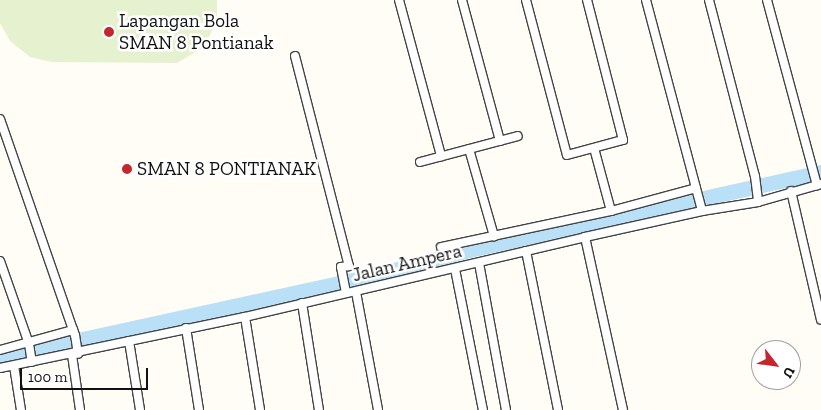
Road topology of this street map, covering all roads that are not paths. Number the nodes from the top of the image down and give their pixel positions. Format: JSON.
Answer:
{"nodes":[{"id":1,"x":399,"y":0,"type":"edge"},
{"id":2,"x":462,"y":0,"type":"edge"},
{"id":3,"x":526,"y":0,"type":"edge"},
{"id":4,"x":587,"y":0,"type":"edge"},
{"id":5,"x":646,"y":0,"type":"edge"},
{"id":6,"x":709,"y":0,"type":"edge"},
{"id":7,"x":767,"y":0,"type":"edge"},
{"id":8,"x":295,"y":56,"type":"dead end"},
{"id":9,"x":0,"y":119,"type":"edge"},
{"id":10,"x":518,"y":136,"type":"dead end"},
{"id":11,"x":500,"y":141,"type":"junction"},
{"id":12,"x":594,"y":148,"type":"junction"},
{"id":13,"x":469,"y":149,"type":"junction"},
{"id":14,"x":441,"y":156,"type":"junction"},
{"id":15,"x":420,"y":162,"type":"dead end"},
{"id":16,"x":817,"y":182,"type":"edge"},
{"id":17,"x":791,"y":191,"type":"junction"},
{"id":18,"x":757,"y":199,"type":"junction"},
{"id":19,"x":699,"y":200,"type":"junction"},
{"id":20,"x":611,"y":211,"type":"junction"},
{"id":21,"x":494,"y":236,"type":"junction"},
{"id":22,"x":585,"y":237,"type":"junction"},
{"id":23,"x":441,"y":247,"type":"dead end"},
{"id":24,"x":526,"y":251,"type":"junction"},
{"id":25,"x":0,"y":261,"type":"edge"},
{"id":26,"x":479,"y":263,"type":"junction"},
{"id":27,"x":455,"y":269,"type":"junction"},
{"id":28,"x":346,"y":290,"type":"junction"},
{"id":29,"x":356,"y":292,"type":"junction"},
{"id":30,"x":302,"y":303,"type":"junction"},
{"id":31,"x":244,"y":318,"type":"junction"},
{"id":32,"x":821,"y":320,"type":"edge"},
{"id":33,"x":186,"y":328,"type":"junction"},
{"id":34,"x":74,"y":332,"type":"junction"},
{"id":35,"x":129,"y":340,"type":"junction"},
{"id":36,"x":29,"y":346,"type":"junction"},
{"id":37,"x":0,"y":350,"type":"edge"},
{"id":38,"x":76,"y":352,"type":"junction"},
{"id":39,"x":32,"y":360,"type":"junction"},
{"id":40,"x":14,"y":366,"type":"junction"},
{"id":41,"x":0,"y":368,"type":"edge"},
{"id":42,"x":21,"y":410,"type":"edge"},
{"id":43,"x":80,"y":410,"type":"edge"},
{"id":44,"x":140,"y":410,"type":"edge"},
{"id":45,"x":199,"y":410,"type":"edge"},
{"id":46,"x":260,"y":410,"type":"edge"},
{"id":47,"x":319,"y":410,"type":"edge"},
{"id":48,"x":378,"y":410,"type":"edge"},
{"id":49,"x":483,"y":410,"type":"edge"},
{"id":50,"x":506,"y":410,"type":"edge"},
{"id":51,"x":558,"y":410,"type":"edge"},
{"id":52,"x":623,"y":410,"type":"edge"}],
"edges":[{"from":1,"to":14,"type":"street"},
{"from":2,"to":11,"type":"street"},
{"from":3,"to":12,"type":"street"},
{"from":4,"to":12,"type":"street"},
{"from":5,"to":19,"type":"street"},
{"from":6,"to":18,"type":"street"},
{"from":7,"to":16,"type":"street"},
{"from":8,"to":28,"type":"street"},
{"from":9,"to":34,"type":"street"},
{"from":10,"to":11,"type":"street"},
{"from":11,"to":13,"type":"street"},
{"from":12,"to":20,"type":"street"},
{"from":13,"to":14,"type":"street"},
{"from":13,"to":21,"type":"street"},
{"from":14,"to":15,"type":"street"},
{"from":16,"to":17,"type":"street","name":"Jalan Ampera"},
{"from":17,"to":18,"type":"street","name":"Jalan Ampera"},
{"from":17,"to":32,"type":"street"},
{"from":18,"to":19,"type":"street","name":"Jalan Ampera"},
{"from":19,"to":20,"type":"street"},
{"from":19,"to":22,"type":"street","name":"Jalan Ampera"},
{"from":20,"to":21,"type":"street"},
{"from":21,"to":23,"type":"street"},
{"from":22,"to":24,"type":"street","name":"Jalan Ampera"},
{"from":22,"to":52,"type":"street"},
{"from":24,"to":26,"type":"street","name":"Jalan Ampera"},
{"from":24,"to":51,"type":"street"},
{"from":25,"to":36,"type":"street"},
{"from":26,"to":27,"type":"street","name":"Jalan Ampera"},
{"from":26,"to":50,"type":"street"},
{"from":27,"to":29,"type":"street","name":"Jalan Ampera"},
{"from":27,"to":49,"type":"street"},
{"from":28,"to":29,"type":"street","name":"Jalan Ampera"},
{"from":28,"to":30,"type":"street","name":"Jalan Ampera"},
{"from":29,"to":48,"type":"street"},
{"from":30,"to":31,"type":"street","name":"Jalan Ampera"},
{"from":30,"to":47,"type":"street"},
{"from":31,"to":33,"type":"street","name":"Jalan Ampera"},
{"from":31,"to":46,"type":"street"},
{"from":33,"to":35,"type":"street","name":"Jalan Ampera"},
{"from":33,"to":45,"type":"street"},
{"from":34,"to":36,"type":"street"},
{"from":34,"to":38,"type":"street"},
{"from":35,"to":38,"type":"street","name":"Jalan Ampera"},
{"from":35,"to":44,"type":"street"},
{"from":36,"to":37,"type":"street"},
{"from":36,"to":39,"type":"street"},
{"from":38,"to":39,"type":"street","name":"Jalan Ampera"},
{"from":38,"to":43,"type":"street"},
{"from":39,"to":40,"type":"street","name":"Jalan Ampera"},
{"from":40,"to":41,"type":"street","name":"Jalan Ampera"},
{"from":40,"to":42,"type":"street"}]}
